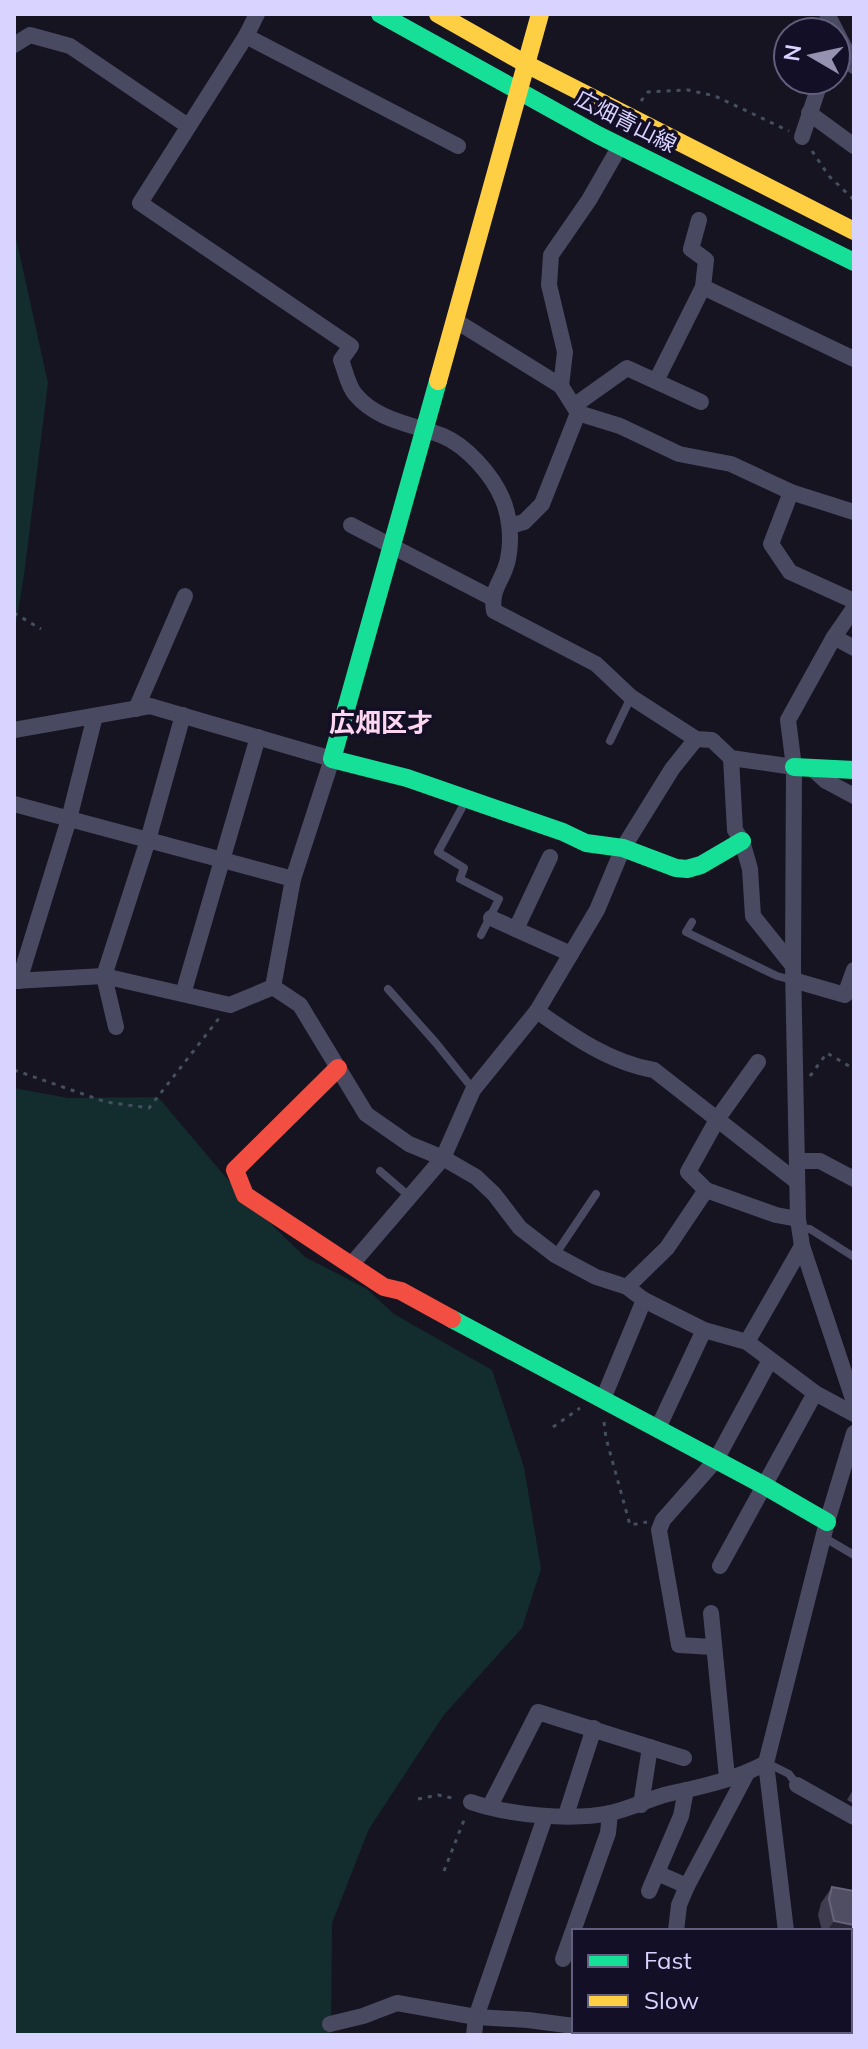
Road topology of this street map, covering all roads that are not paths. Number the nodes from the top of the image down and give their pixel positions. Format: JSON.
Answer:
{"nodes":[{"id":1,"x":257,"y":14,"type":"edge"},
{"id":2,"x":380,"y":14,"type":"edge"},
{"id":3,"x":438,"y":14,"type":"edge"},
{"id":4,"x":540,"y":14,"type":"edge"},
{"id":5,"x":246,"y":36,"type":"junction"},
{"id":6,"x":14,"y":45,"type":"edge"},
{"id":7,"x":526,"y":64,"type":"junction"},
{"id":8,"x":518,"y":91,"type":"junction"},
{"id":9,"x":815,"y":96,"type":"edge"},
{"id":10,"x":809,"y":113,"type":"junction"},
{"id":11,"x":188,"y":126,"type":"junction"},
{"id":12,"x":802,"y":137,"type":"road end"},
{"id":13,"x":458,"y":146,"type":"dead end"},
{"id":14,"x":620,"y":146,"type":"junction"},
{"id":15,"x":854,"y":146,"type":"edge"},
{"id":16,"x":699,"y":220,"type":"dead end"},
{"id":17,"x":854,"y":231,"type":"edge"},
{"id":18,"x":854,"y":262,"type":"edge"},
{"id":19,"x":703,"y":287,"type":"junction"},
{"id":20,"x":456,"y":321,"type":"junction"},
{"id":21,"x":854,"y":359,"type":"edge"},
{"id":22,"x":656,"y":381,"type":"junction"},
{"id":23,"x":561,"y":386,"type":"junction"},
{"id":24,"x":701,"y":402,"type":"dead end"},
{"id":25,"x":577,"y":409,"type":"junction"},
{"id":26,"x":424,"y":431,"type":"junction"},
{"id":27,"x":791,"y":492,"type":"junction"},
{"id":28,"x":854,"y":512,"type":"edge"},
{"id":29,"x":351,"y":525,"type":"dead end"},
{"id":30,"x":510,"y":526,"type":"junction"},
{"id":31,"x":392,"y":548,"type":"junction"},
{"id":32,"x":185,"y":596,"type":"dead end"},
{"id":33,"x":492,"y":598,"type":"junction"},
{"id":34,"x":854,"y":601,"type":"edge"},
{"id":35,"x":854,"y":608,"type":"edge"},
{"id":36,"x":834,"y":637,"type":"junction"},
{"id":37,"x":854,"y":648,"type":"edge"},
{"id":38,"x":631,"y":697,"type":"junction"},
{"id":39,"x":136,"y":709,"type":"junction"},
{"id":40,"x":183,"y":715,"type":"junction"},
{"id":41,"x":95,"y":716,"type":"junction"},
{"id":42,"x":14,"y":730,"type":"edge"},
{"id":43,"x":258,"y":737,"type":"junction"},
{"id":44,"x":696,"y":739,"type":"junction"},
{"id":45,"x":610,"y":741,"type":"dead end"},
{"id":46,"x":731,"y":758,"type":"junction"},
{"id":47,"x":332,"y":759,"type":"junction"},
{"id":48,"x":794,"y":767,"type":"junction"},
{"id":49,"x":813,"y":769,"type":"junction"},
{"id":50,"x":854,"y":770,"type":"edge"},
{"id":51,"x":854,"y":796,"type":"edge"},
{"id":52,"x":468,"y":798,"type":"junction"},
{"id":53,"x":14,"y":804,"type":"edge"},
{"id":54,"x":69,"y":819,"type":"junction"},
{"id":55,"x":148,"y":840,"type":"junction"},
{"id":56,"x":742,"y":841,"type":"junction"},
{"id":57,"x":623,"y":848,"type":"junction"},
{"id":58,"x":550,"y":857,"type":"dead end"},
{"id":59,"x":222,"y":860,"type":"junction"},
{"id":60,"x":293,"y":879,"type":"junction"},
{"id":61,"x":491,"y":918,"type":"junction"},
{"id":62,"x":692,"y":922,"type":"dead end"},
{"id":63,"x":516,"y":929,"type":"junction"},
{"id":64,"x":481,"y":935,"type":"dead end"},
{"id":65,"x":571,"y":954,"type":"junction"},
{"id":66,"x":854,"y":970,"type":"edge"},
{"id":67,"x":793,"y":973,"type":"junction"},
{"id":68,"x":104,"y":976,"type":"junction"},
{"id":69,"x":16,"y":981,"type":"edge"},
{"id":70,"x":273,"y":987,"type":"junction"},
{"id":71,"x":388,"y":989,"type":"dead end"},
{"id":72,"x":183,"y":994,"type":"junction"},
{"id":73,"x":537,"y":1011,"type":"junction"},
{"id":74,"x":116,"y":1027,"type":"dead end"},
{"id":75,"x":758,"y":1062,"type":"dead end"},
{"id":76,"x":338,"y":1068,"type":"junction"},
{"id":77,"x":473,"y":1090,"type":"junction"},
{"id":78,"x":718,"y":1118,"type":"junction"},
{"id":79,"x":443,"y":1158,"type":"junction"},
{"id":80,"x":797,"y":1161,"type":"junction"},
{"id":81,"x":380,"y":1171,"type":"dead end"},
{"id":82,"x":854,"y":1179,"type":"edge"},
{"id":83,"x":796,"y":1181,"type":"junction"},
{"id":84,"x":706,"y":1190,"type":"junction"},
{"id":85,"x":596,"y":1194,"type":"dead end"},
{"id":86,"x":410,"y":1197,"type":"junction"},
{"id":87,"x":799,"y":1224,"type":"junction"},
{"id":88,"x":802,"y":1246,"type":"junction"},
{"id":89,"x":555,"y":1255,"type":"junction"},
{"id":90,"x":854,"y":1257,"type":"edge"},
{"id":91,"x":351,"y":1265,"type":"junction"},
{"id":92,"x":627,"y":1287,"type":"junction"},
{"id":93,"x":644,"y":1300,"type":"junction"},
{"id":94,"x":704,"y":1330,"type":"junction"},
{"id":95,"x":747,"y":1342,"type":"junction"},
{"id":96,"x":770,"y":1360,"type":"junction"},
{"id":97,"x":815,"y":1393,"type":"junction"},
{"id":98,"x":854,"y":1402,"type":"edge"},
{"id":99,"x":602,"y":1403,"type":"junction"},
{"id":100,"x":854,"y":1414,"type":"edge"},
{"id":101,"x":658,"y":1428,"type":"junction"},
{"id":102,"x":854,"y":1433,"type":"edge"},
{"id":103,"x":716,"y":1460,"type":"junction"},
{"id":104,"x":765,"y":1486,"type":"junction"},
{"id":105,"x":826,"y":1530,"type":"junction"},
{"id":106,"x":854,"y":1555,"type":"edge"},
{"id":107,"x":720,"y":1566,"type":"dead end"},
{"id":108,"x":711,"y":1613,"type":"dead end"},
{"id":109,"x":713,"y":1647,"type":"junction"},
{"id":110,"x":594,"y":1728,"type":"junction"},
{"id":111,"x":650,"y":1747,"type":"junction"},
{"id":112,"x":684,"y":1758,"type":"dead end"},
{"id":113,"x":766,"y":1763,"type":"junction"},
{"id":114,"x":747,"y":1773,"type":"junction"},
{"id":115,"x":727,"y":1778,"type":"junction"},
{"id":116,"x":797,"y":1785,"type":"joint"},
{"id":117,"x":686,"y":1790,"type":"junction"},
{"id":118,"x":471,"y":1802,"type":"road end"},
{"id":119,"x":641,"y":1805,"type":"junction"},
{"id":120,"x":490,"y":1806,"type":"junction"},
{"id":121,"x":610,"y":1813,"type":"junction"},
{"id":122,"x":566,"y":1815,"type":"junction"},
{"id":123,"x":545,"y":1817,"type":"junction"},
{"id":124,"x":854,"y":1817,"type":"edge"},
{"id":125,"x":657,"y":1873,"type":"junction"},
{"id":126,"x":687,"y":1886,"type":"junction"},
{"id":127,"x":649,"y":1891,"type":"dead end"},
{"id":128,"x":574,"y":1929,"type":"edge"},
{"id":129,"x":676,"y":1929,"type":"edge"},
{"id":130,"x":786,"y":1929,"type":"edge"},
{"id":131,"x":572,"y":1934,"type":"edge"},
{"id":132,"x":563,"y":1959,"type":"dead end"},
{"id":133,"x":476,"y":2017,"type":"junction"},
{"id":134,"x":330,"y":2024,"type":"dead end"},
{"id":135,"x":572,"y":2026,"type":"edge"},
{"id":136,"x":474,"y":2035,"type":"edge"}],
"edges":[{"from":1,"to":5,"type":"street"},
{"from":2,"to":8,"type":"street","name":"広畑青山線"},
{"from":3,"to":7,"type":"street","name":"広畑青山線"},
{"from":4,"to":7,"type":"street"},
{"from":5,"to":11,"type":"street"},
{"from":5,"to":13,"type":"street"},
{"from":6,"to":11,"type":"street"},
{"from":7,"to":8,"type":"street"},
{"from":7,"to":17,"type":"street","name":"広畑青山線"},
{"from":8,"to":14,"type":"street","name":"広畑青山線"},
{"from":8,"to":20,"type":"street"},
{"from":9,"to":10,"type":"street"},
{"from":10,"to":12,"type":"street"},
{"from":10,"to":15,"type":"street"},
{"from":11,"to":26,"type":"street"},
{"from":14,"to":18,"type":"street","name":"広畑青山線"},
{"from":14,"to":23,"type":"street"},
{"from":16,"to":19,"type":"street"},
{"from":19,"to":21,"type":"street"},
{"from":19,"to":22,"type":"street"},
{"from":20,"to":23,"type":"street"},
{"from":20,"to":26,"type":"street"},
{"from":22,"to":24,"type":"street"},
{"from":22,"to":25,"type":"street"},
{"from":23,"to":25,"type":"street"},
{"from":25,"to":27,"type":"street"},
{"from":25,"to":30,"type":"street"},
{"from":26,"to":30,"type":"street"},
{"from":26,"to":31,"type":"street"},
{"from":27,"to":28,"type":"street"},
{"from":27,"to":34,"type":"street"},
{"from":29,"to":31,"type":"street"},
{"from":30,"to":33,"type":"street"},
{"from":31,"to":33,"type":"street"},
{"from":31,"to":47,"type":"street"},
{"from":32,"to":39,"type":"street"},
{"from":33,"to":38,"type":"street"},
{"from":35,"to":36,"type":"street"},
{"from":36,"to":37,"type":"street"},
{"from":36,"to":48,"type":"street"},
{"from":38,"to":44,"type":"street"},
{"from":38,"to":45,"type":"lane"},
{"from":39,"to":40,"type":"street"},
{"from":39,"to":41,"type":"street"},
{"from":40,"to":43,"type":"street"},
{"from":40,"to":55,"type":"street"},
{"from":41,"to":42,"type":"street"},
{"from":41,"to":54,"type":"street"},
{"from":43,"to":47,"type":"street"},
{"from":43,"to":59,"type":"street"},
{"from":44,"to":46,"type":"street"},
{"from":44,"to":57,"type":"street"},
{"from":46,"to":48,"type":"street"},
{"from":46,"to":56,"type":"street"},
{"from":47,"to":52,"type":"street"},
{"from":47,"to":60,"type":"street"},
{"from":48,"to":49,"type":"street"},
{"from":48,"to":67,"type":"street"},
{"from":49,"to":50,"type":"street"},
{"from":49,"to":51,"type":"street"},
{"from":52,"to":57,"type":"street"},
{"from":52,"to":61,"type":"lane"},
{"from":53,"to":54,"type":"street"},
{"from":54,"to":55,"type":"street"},
{"from":54,"to":69,"type":"street"},
{"from":55,"to":59,"type":"street"},
{"from":55,"to":68,"type":"street"},
{"from":56,"to":57,"type":"street"},
{"from":56,"to":67,"type":"street"},
{"from":57,"to":65,"type":"street"},
{"from":58,"to":63,"type":"street"},
{"from":59,"to":60,"type":"street"},
{"from":59,"to":72,"type":"street"},
{"from":60,"to":70,"type":"street"},
{"from":61,"to":63,"type":"street"},
{"from":61,"to":64,"type":"lane"},
{"from":62,"to":67,"type":"lane"},
{"from":63,"to":65,"type":"street"},
{"from":65,"to":73,"type":"street"},
{"from":66,"to":67,"type":"street"},
{"from":67,"to":80,"type":"street"},
{"from":68,"to":69,"type":"street"},
{"from":68,"to":72,"type":"street"},
{"from":68,"to":74,"type":"street"},
{"from":70,"to":72,"type":"street"},
{"from":70,"to":76,"type":"street"},
{"from":71,"to":77,"type":"lane"},
{"from":73,"to":77,"type":"street"},
{"from":73,"to":78,"type":"street"},
{"from":75,"to":78,"type":"street"},
{"from":76,"to":79,"type":"street"},
{"from":76,"to":91,"type":"street"},
{"from":77,"to":79,"type":"street"},
{"from":78,"to":83,"type":"street"},
{"from":78,"to":84,"type":"street"},
{"from":79,"to":86,"type":"street"},
{"from":79,"to":89,"type":"street"},
{"from":80,"to":82,"type":"street"},
{"from":80,"to":83,"type":"street"},
{"from":81,"to":86,"type":"lane"},
{"from":83,"to":87,"type":"street"},
{"from":84,"to":87,"type":"street"},
{"from":84,"to":92,"type":"street"},
{"from":85,"to":89,"type":"lane"},
{"from":86,"to":91,"type":"street"},
{"from":87,"to":88,"type":"street"},
{"from":87,"to":90,"type":"lane"},
{"from":88,"to":95,"type":"street"},
{"from":88,"to":98,"type":"street"},
{"from":89,"to":92,"type":"street"},
{"from":91,"to":99,"type":"street"},
{"from":92,"to":93,"type":"street"},
{"from":93,"to":94,"type":"street"},
{"from":93,"to":99,"type":"street"},
{"from":94,"to":95,"type":"street"},
{"from":94,"to":101,"type":"street"},
{"from":95,"to":96,"type":"street"},
{"from":96,"to":97,"type":"street"},
{"from":96,"to":103,"type":"street"},
{"from":97,"to":100,"type":"street"},
{"from":97,"to":104,"type":"street"},
{"from":99,"to":101,"type":"street"},
{"from":101,"to":103,"type":"street"},
{"from":102,"to":105,"type":"street"},
{"from":103,"to":104,"type":"street"},
{"from":103,"to":109,"type":"street"},
{"from":104,"to":105,"type":"street"},
{"from":104,"to":107,"type":"street"},
{"from":105,"to":106,"type":"lane"},
{"from":105,"to":113,"type":"street"},
{"from":108,"to":109,"type":"street"},
{"from":109,"to":115,"type":"street"},
{"from":110,"to":111,"type":"street"},
{"from":110,"to":120,"type":"street"},
{"from":110,"to":122,"type":"street"},
{"from":111,"to":112,"type":"street"},
{"from":111,"to":119,"type":"street"},
{"from":113,"to":114,"type":"street"},
{"from":113,"to":116,"type":"lane"},
{"from":113,"to":130,"type":"street"},
{"from":114,"to":115,"type":"street"},
{"from":114,"to":126,"type":"street"},
{"from":115,"to":117,"type":"street"},
{"from":116,"to":124,"type":"street"},
{"from":117,"to":119,"type":"street"},
{"from":117,"to":125,"type":"street"},
{"from":118,"to":120,"type":"street"},
{"from":119,"to":121,"type":"street"},
{"from":120,"to":123,"type":"street"},
{"from":121,"to":122,"type":"street"},
{"from":121,"to":128,"type":"street"},
{"from":122,"to":123,"type":"street"},
{"from":123,"to":133,"type":"street"},
{"from":125,"to":126,"type":"street"},
{"from":125,"to":127,"type":"street"},
{"from":126,"to":129,"type":"street"},
{"from":131,"to":132,"type":"street"},
{"from":133,"to":134,"type":"street"},
{"from":133,"to":135,"type":"street"},
{"from":133,"to":136,"type":"street"}]}
